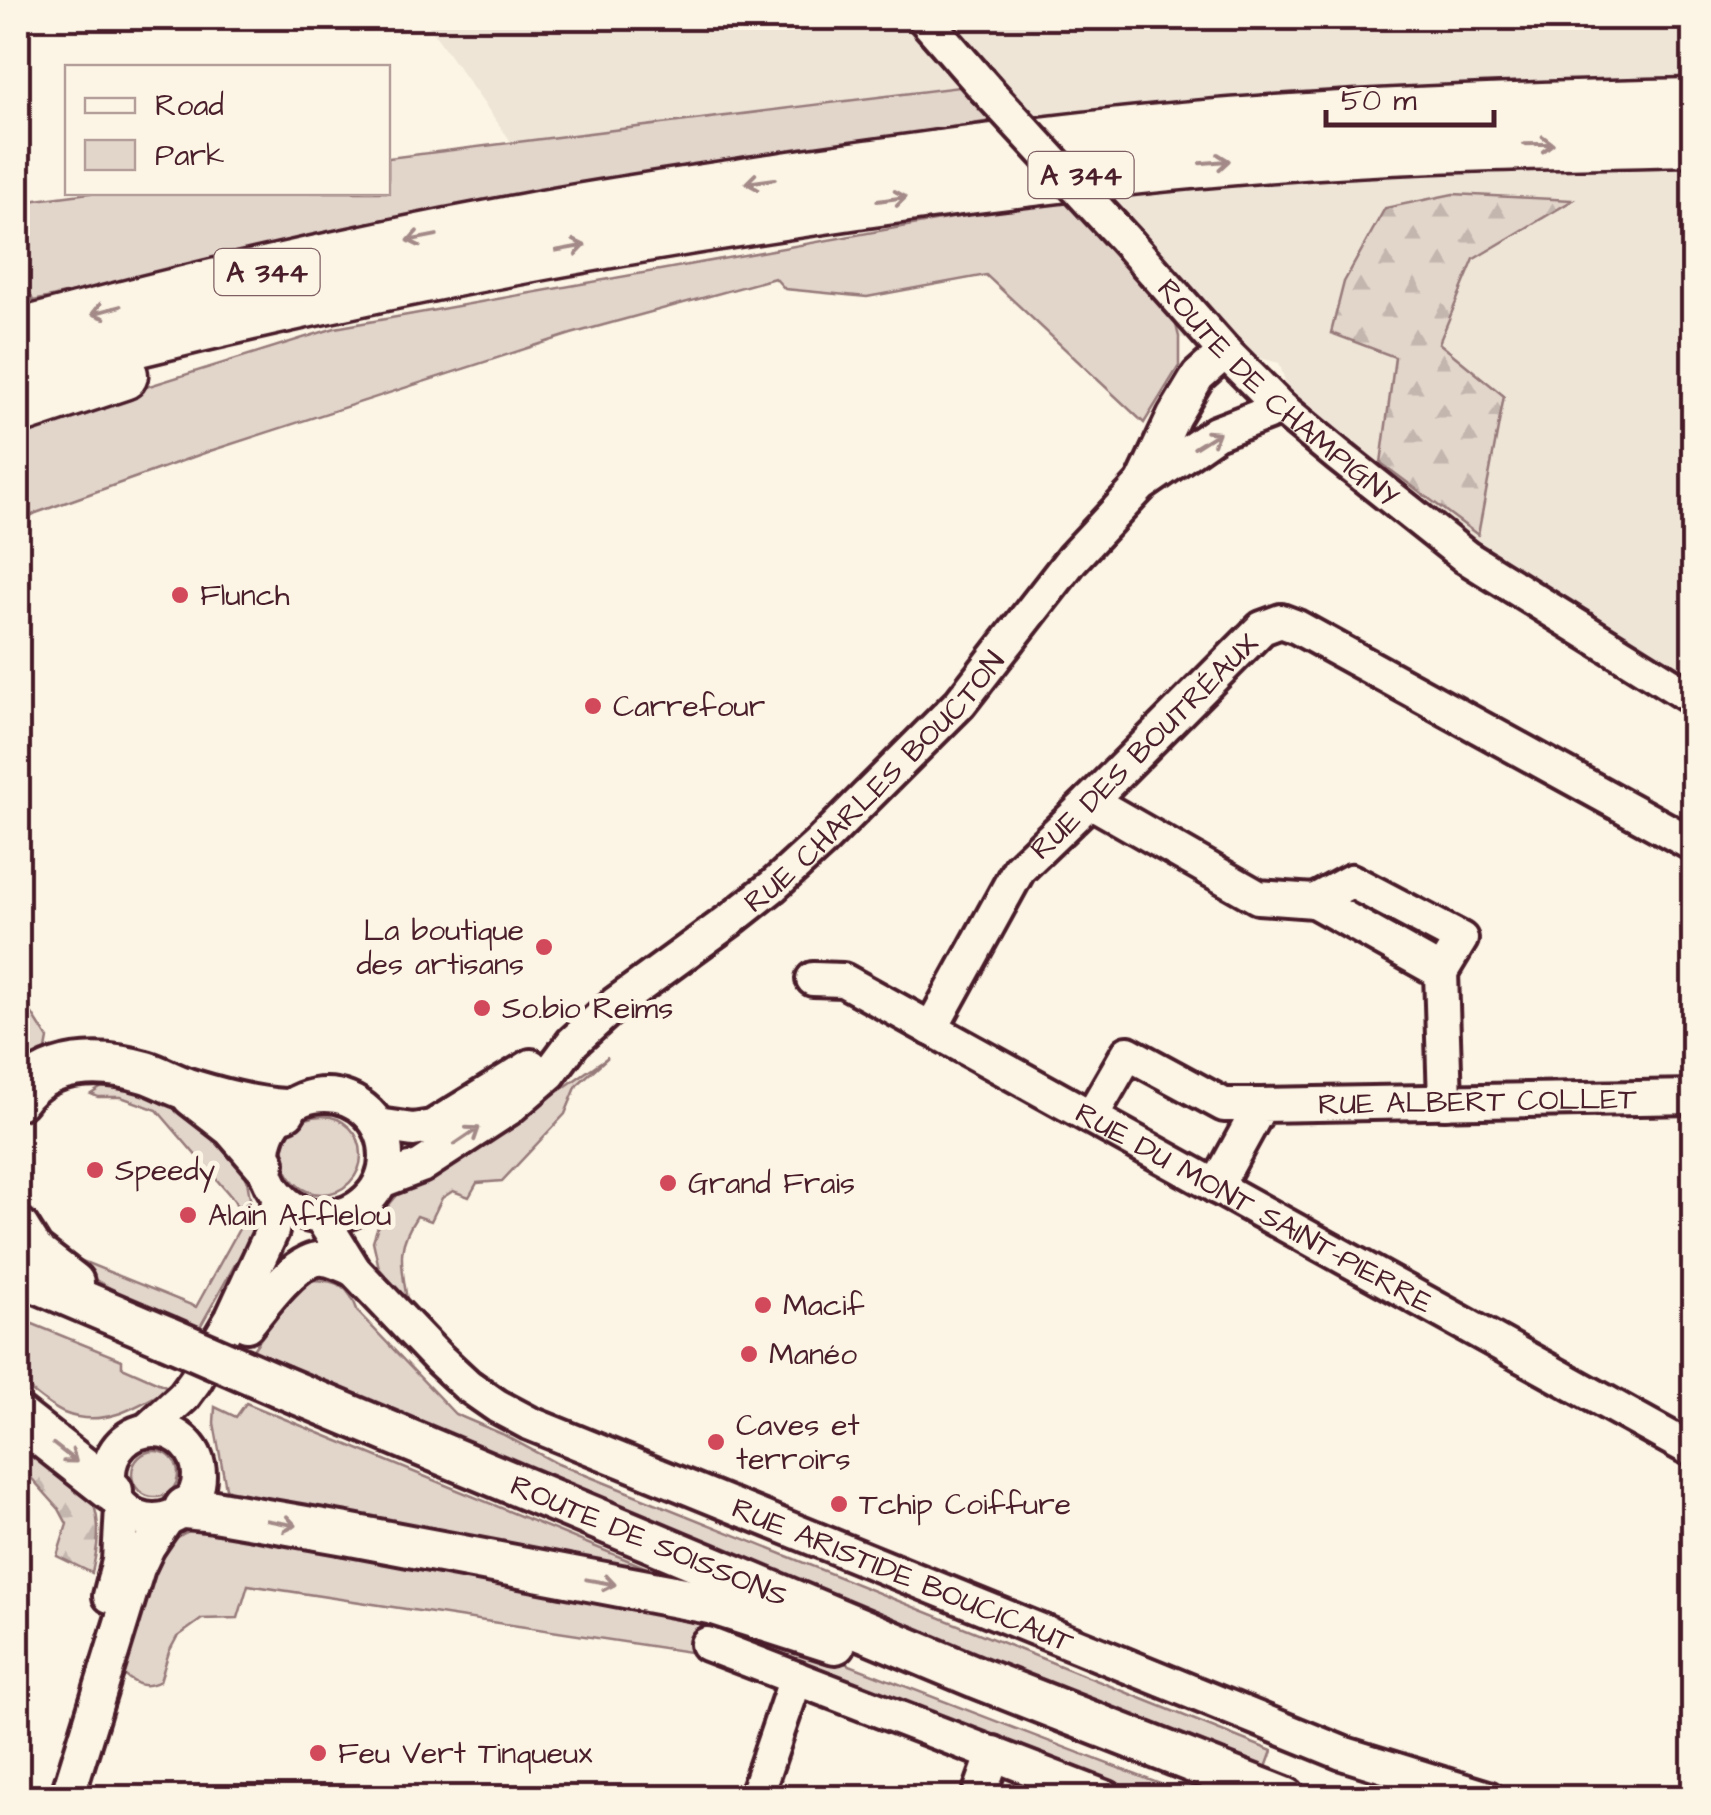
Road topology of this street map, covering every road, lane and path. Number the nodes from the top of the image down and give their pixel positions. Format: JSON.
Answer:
{"nodes":[{"id":1,"x":924,"y":18,"type":"edge"},
{"id":2,"x":1694,"y":103,"type":"edge"},
{"id":3,"x":1694,"y":140,"type":"edge"},
{"id":4,"x":475,"y":266,"type":"junction"},
{"id":5,"x":18,"y":334,"type":"edge"},
{"id":6,"x":1225,"y":352,"type":"junction"},
{"id":7,"x":18,"y":373,"type":"edge"},
{"id":8,"x":1281,"y":408,"type":"junction"},
{"id":9,"x":18,"y":410,"type":"edge"},
{"id":10,"x":1141,"y":485,"type":"junction"},
{"id":11,"x":1694,"y":699,"type":"edge"},
{"id":12,"x":1090,"y":802,"type":"junction"},
{"id":13,"x":1694,"y":845,"type":"edge"},
{"id":14,"x":813,"y":979,"type":"dead end"},
{"id":15,"x":931,"y":1028,"type":"junction"},
{"id":16,"x":573,"y":1042,"type":"junction"},
{"id":17,"x":56,"y":1071,"type":"junction"},
{"id":18,"x":182,"y":1088,"type":"junction"},
{"id":19,"x":1694,"y":1098,"type":"edge"},
{"id":20,"x":18,"y":1099,"type":"edge"},
{"id":21,"x":1445,"y":1102,"type":"junction"},
{"id":22,"x":1261,"y":1105,"type":"junction"},
{"id":23,"x":286,"y":1110,"type":"junction"},
{"id":24,"x":1091,"y":1117,"type":"junction"},
{"id":25,"x":18,"y":1120,"type":"edge"},
{"id":26,"x":378,"y":1126,"type":"junction"},
{"id":27,"x":272,"y":1180,"type":"junction"},
{"id":28,"x":1216,"y":1187,"type":"junction"},
{"id":29,"x":373,"y":1192,"type":"junction"},
{"id":30,"x":319,"y":1217,"type":"junction"},
{"id":31,"x":18,"y":1228,"type":"edge"},
{"id":32,"x":18,"y":1274,"type":"edge"},
{"id":33,"x":358,"y":1274,"type":"junction"},
{"id":34,"x":18,"y":1297,"type":"edge"},
{"id":35,"x":111,"y":1313,"type":"junction"},
{"id":36,"x":247,"y":1324,"type":"junction"},
{"id":37,"x":164,"y":1345,"type":"junction"},
{"id":38,"x":278,"y":1394,"type":"junction"},
{"id":39,"x":18,"y":1417,"type":"edge"},
{"id":40,"x":147,"y":1430,"type":"junction"},
{"id":41,"x":1694,"y":1450,"type":"edge"},
{"id":42,"x":194,"y":1454,"type":"junction"},
{"id":43,"x":117,"y":1499,"type":"junction"},
{"id":44,"x":176,"y":1513,"type":"junction"},
{"id":45,"x":708,"y":1644,"type":"dead end"},
{"id":46,"x":796,"y":1678,"type":"junction"},
{"id":47,"x":971,"y":1688,"type":"junction"},
{"id":48,"x":994,"y":1753,"type":"junction"},
{"id":49,"x":65,"y":1798,"type":"edge"},
{"id":50,"x":755,"y":1798,"type":"edge"},
{"id":51,"x":978,"y":1798,"type":"edge"},
{"id":52,"x":1107,"y":1798,"type":"edge"},
{"id":53,"x":1246,"y":1798,"type":"edge"},
{"id":54,"x":1285,"y":1798,"type":"edge"},
{"id":55,"x":1488,"y":1798,"type":"edge"}],
"edges":[{"from":1,"to":6,"type":"street","name":"ROUTE DE CHAMPIGNY","bridge":true},
{"from":2,"to":5,"type":"highway","number":"A 344","one_way":true},
{"from":4,"to":3,"type":"highway","number":"A 344","one_way":true},
{"from":4,"to":7,"type":"highway","number":"A 344"},
{"from":4,"to":9,"type":"highway"},
{"from":6,"to":8,"type":"street","name":"ROUTE DE CHAMPIGNY"},
{"from":6,"to":10,"type":"street","name":"RUE CHARLES BOUCTON"},
{"from":10,"to":8,"type":"street","name":"RUE CHARLES BOUCTON","one_way":true},
{"from":8,"to":11,"type":"street","name":"ROUTE DE CHAMPIGNY"},
{"from":10,"to":16,"type":"street","name":"RUE CHARLES BOUCTON"},
{"from":12,"to":13,"type":"street","name":"RUE DES BOUTRÉAUX"},
{"from":12,"to":15,"type":"street","name":"RUE DES BOUTRÉAUX"},
{"from":12,"to":21,"type":"street"},
{"from":14,"to":15,"type":"street","name":"RUE DU MONT SAINT-PIERRE"},
{"from":15,"to":24,"type":"street","name":"RUE DU MONT SAINT-PIERRE"},
{"from":16,"to":26,"type":"street","name":"RUE CHARLES BOUCTON"},
{"from":29,"to":16,"type":"street","name":"RUE CHARLES BOUCTON","one_way":true},
{"from":17,"to":18,"type":"main road"},
{"from":17,"to":20,"type":"main road"},
{"from":17,"to":25,"type":"main road"},
{"from":18,"to":23,"type":"main road"},
{"from":18,"to":27,"type":"main road"},
{"from":19,"to":21,"type":"street","name":"RUE ALBERT COLLET"},
{"from":21,"to":22,"type":"street","name":"RUE ALBERT COLLET"},
{"from":22,"to":24,"type":"street","name":"RUE ALBERT COLLET"},
{"from":22,"to":28,"type":"street"},
{"from":23,"to":26,"type":"street"},
{"from":23,"to":27,"type":"street"},
{"from":24,"to":28,"type":"street","name":"RUE DU MONT SAINT-PIERRE"},
{"from":26,"to":29,"type":"street"},
{"from":27,"to":30,"type":"street"},
{"from":27,"to":40,"type":"street"},
{"from":28,"to":41,"type":"street","name":"RUE DU MONT SAINT-PIERRE"},
{"from":29,"to":30,"type":"street"},
{"from":29,"to":33,"type":"street"},
{"from":30,"to":33,"type":"street","name":"RUE ARISTIDE BOUCICAUT"},
{"from":30,"to":36,"type":"street"},
{"from":31,"to":35,"type":"main road"},
{"from":32,"to":35,"type":"main road","name":"ROUTE DE SOISSONS"},
{"from":33,"to":36,"type":"street"},
{"from":33,"to":55,"type":"street","name":"RUE ARISTIDE BOUCICAUT"},
{"from":34,"to":37,"type":"main road","name":"ROUTE DE SOISSONS"},
{"from":35,"to":37,"type":"main road","name":"ROUTE DE SOISSONS"},
{"from":36,"to":42,"type":"street"},
{"from":37,"to":38,"type":"main road","name":"ROUTE DE SOISSONS"},
{"from":38,"to":47,"type":"main road","name":"ROUTE DE SOISSONS"},
{"from":38,"to":54,"type":"main road","name":"ROUTE DE SOISSONS"},
{"from":39,"to":43,"type":"main road","one_way":true},
{"from":40,"to":42,"type":"street"},
{"from":40,"to":43,"type":"street"},
{"from":42,"to":44,"type":"street"},
{"from":43,"to":44,"type":"street"},
{"from":43,"to":49,"type":"street"},
{"from":44,"to":47,"type":"main road","one_way":true},
{"from":44,"to":49,"type":"street"},
{"from":45,"to":46,"type":"street"},
{"from":46,"to":48,"type":"street"},
{"from":46,"to":50,"type":"street"},
{"from":47,"to":53,"type":"main road","name":"ROUTE DE SOISSONS"},
{"from":48,"to":51,"type":"street"},
{"from":48,"to":52,"type":"street"}]}
